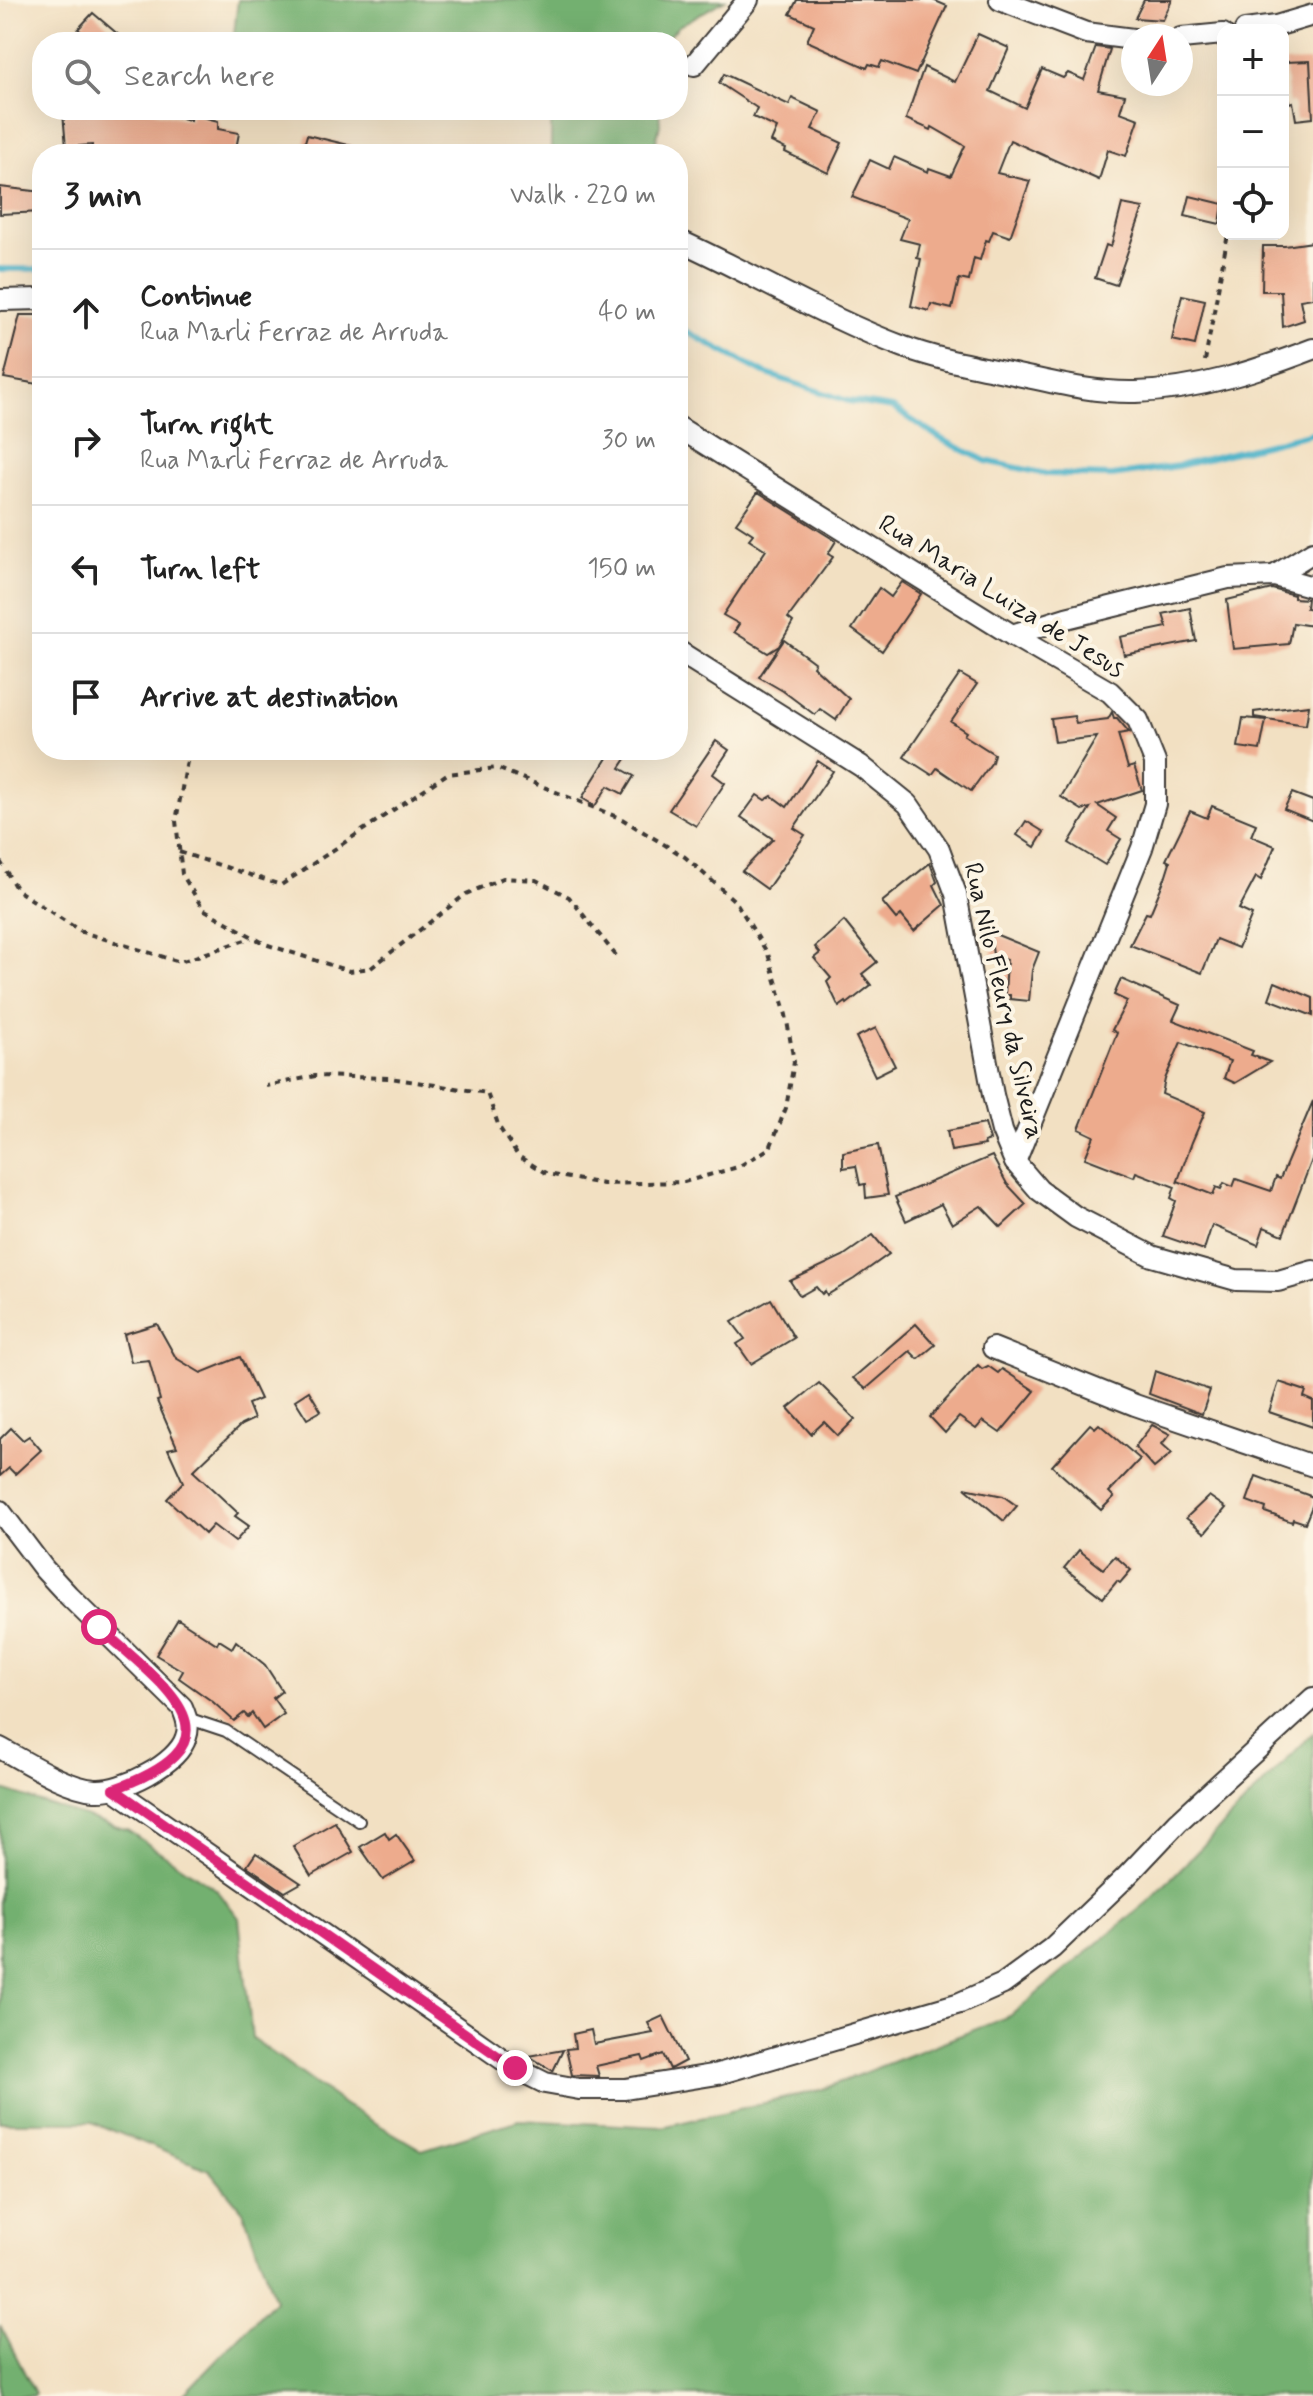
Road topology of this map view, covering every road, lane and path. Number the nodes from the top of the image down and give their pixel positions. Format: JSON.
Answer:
{"nodes":[{"id":1,"x":748,"y":0,"type":"edge"},
{"id":2,"x":1012,"y":2,"type":"edge"},
{"id":3,"x":1313,"y":15,"type":"edge"},
{"id":4,"x":1283,"y":24,"type":"edge"},
{"id":5,"x":1217,"y":35,"type":"edge"},
{"id":6,"x":1121,"y":37,"type":"edge"},
{"id":7,"x":1193,"y":37,"type":"edge"},
{"id":8,"x":694,"y":65,"type":"dead end"},
{"id":9,"x":1227,"y":240,"type":"edge"},
{"id":10,"x":688,"y":245,"type":"edge"},
{"id":11,"x":32,"y":299,"type":"edge"},
{"id":12,"x":0,"y":300,"type":"edge"},
{"id":13,"x":1313,"y":349,"type":"edge"},
{"id":14,"x":1202,"y":384,"type":"junction"},
{"id":15,"x":688,"y":433,"type":"edge"},
{"id":16,"x":1313,"y":552,"type":"edge"},
{"id":17,"x":1274,"y":576,"type":"junction"},
{"id":18,"x":1313,"y":587,"type":"edge"},
{"id":19,"x":1012,"y":635,"type":"junction"},
{"id":20,"x":688,"y":657,"type":"edge"},
{"id":21,"x":187,"y":760,"type":"edge"},
{"id":22,"x":179,"y":852,"type":"junction"},
{"id":23,"x":0,"y":861,"type":"edge"},
{"id":24,"x":252,"y":937,"type":"junction"},
{"id":25,"x":618,"y":958,"type":"dead end"},
{"id":26,"x":266,"y":1086,"type":"dead end"},
{"id":27,"x":1015,"y":1162,"type":"junction"},
{"id":28,"x":1313,"y":1271,"type":"edge"},
{"id":29,"x":993,"y":1348,"type":"dead end"},
{"id":30,"x":1313,"y":1466,"type":"edge"},
{"id":31,"x":0,"y":1511,"type":"edge"},
{"id":32,"x":1313,"y":1698,"type":"edge"},
{"id":33,"x":187,"y":1718,"type":"junction"},
{"id":34,"x":0,"y":1748,"type":"edge"},
{"id":35,"x":114,"y":1789,"type":"junction"},
{"id":36,"x":359,"y":1821,"type":"dead end"}],
"edges":[{"from":1,"to":8,"type":"street"},
{"from":2,"to":6,"type":"street"},
{"from":3,"to":4,"type":"street"},
{"from":5,"to":7,"type":"street"},
{"from":9,"to":14,"type":"path"},
{"from":10,"to":14,"type":"street"},
{"from":11,"to":12,"type":"street"},
{"from":13,"to":14,"type":"street"},
{"from":15,"to":19,"type":"street","name":"Rua Maria Luiza de Jesus"},
{"from":16,"to":17,"type":"street"},
{"from":17,"to":18,"type":"street"},
{"from":17,"to":19,"type":"street"},
{"from":19,"to":27,"type":"street","name":"Rua Maria Luiza de Jesus"},
{"from":20,"to":27,"type":"street","name":"Rua Nilo Fleury da Silveira"},
{"from":21,"to":22,"type":"path"},
{"from":22,"to":24,"type":"path"},
{"from":22,"to":26,"type":"path"},
{"from":23,"to":24,"type":"path"},
{"from":24,"to":25,"type":"path"},
{"from":27,"to":28,"type":"street","name":"Rua Nilo Fleury da Silveira"},
{"from":29,"to":30,"type":"street"},
{"from":31,"to":33,"type":"street"},
{"from":32,"to":35,"type":"street"},
{"from":33,"to":35,"type":"street"},
{"from":33,"to":36,"type":"lane"},
{"from":34,"to":35,"type":"street"}]}
